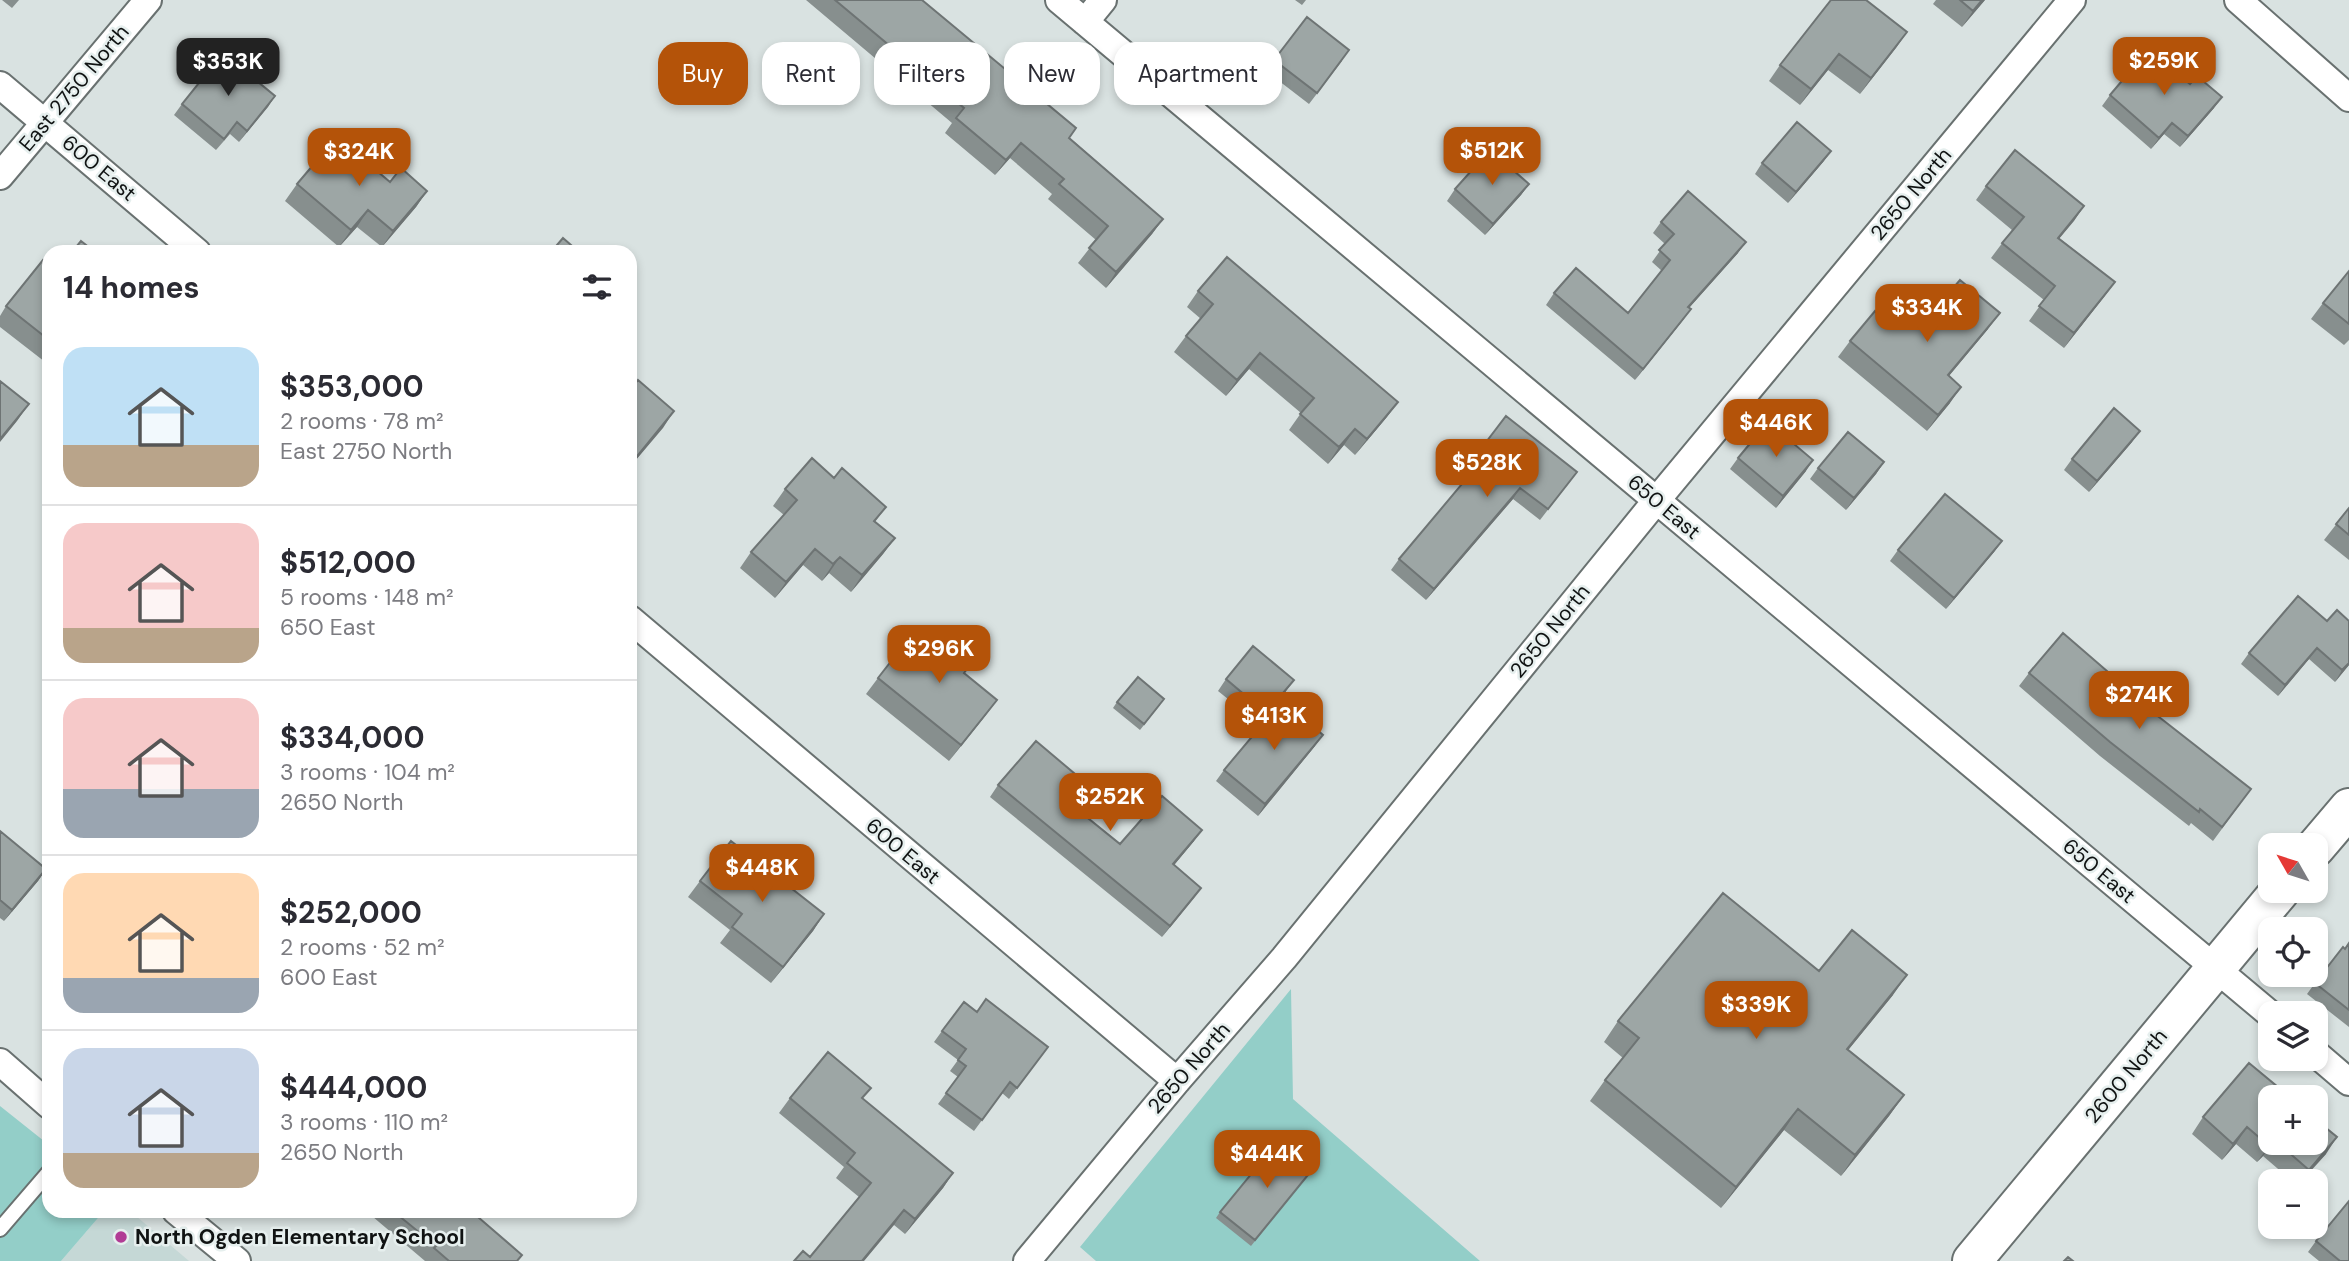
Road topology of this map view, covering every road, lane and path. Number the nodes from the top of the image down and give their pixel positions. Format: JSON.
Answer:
{"nodes":[{"id":1,"x":148,"y":0,"type":"edge"},
{"id":2,"x":1059,"y":0,"type":"edge"},
{"id":3,"x":1103,"y":0,"type":"edge"},
{"id":4,"x":2072,"y":0,"type":"edge"},
{"id":5,"x":2238,"y":0,"type":"edge"},
{"id":6,"x":1084,"y":22,"type":"junction"},
{"id":7,"x":0,"y":85,"type":"edge"},
{"id":8,"x":2349,"y":98,"type":"edge"},
{"id":9,"x":44,"y":122,"type":"junction"},
{"id":10,"x":0,"y":176,"type":"edge"},
{"id":11,"x":189,"y":245,"type":"edge"},
{"id":12,"x":1656,"y":501,"type":"junction"},
{"id":13,"x":637,"y":625,"type":"edge"},
{"id":14,"x":2349,"y":808,"type":"edge"},
{"id":15,"x":2328,"y":833,"type":"edge"},
{"id":16,"x":2270,"y":903,"type":"edge"},
{"id":17,"x":2215,"y":968,"type":"junction"},
{"id":18,"x":2258,"y":1004,"type":"edge"},
{"id":19,"x":0,"y":1062,"type":"edge"},
{"id":20,"x":2328,"y":1064,"type":"edge"},
{"id":21,"x":1177,"y":1081,"type":"junction"},
{"id":22,"x":2349,"y":1082,"type":"edge"},
{"id":23,"x":42,"y":1098,"type":"edge"},
{"id":24,"x":42,"y":1180,"type":"edge"},
{"id":25,"x":185,"y":1218,"type":"edge"},
{"id":26,"x":0,"y":1229,"type":"edge"},
{"id":27,"x":237,"y":1261,"type":"edge"},
{"id":28,"x":1027,"y":1261,"type":"edge"},
{"id":29,"x":1972,"y":1261,"type":"edge"}],
"edges":[{"from":1,"to":9,"type":"street","name":"East 2750 North"},
{"from":2,"to":6,"type":"street","name":"650 East"},
{"from":3,"to":6,"type":"street"},
{"from":4,"to":12,"type":"street","name":"2650 North"},
{"from":5,"to":8,"type":"street"},
{"from":6,"to":12,"type":"street","name":"650 East"},
{"from":7,"to":9,"type":"street","name":"600 East"},
{"from":9,"to":10,"type":"street","name":"East 2750 North"},
{"from":9,"to":11,"type":"street","name":"600 East"},
{"from":12,"to":17,"type":"street","name":"650 East"},
{"from":12,"to":21,"type":"street","name":"2650 North"},
{"from":13,"to":21,"type":"street","name":"600 East"},
{"from":14,"to":15,"type":"main road"},
{"from":16,"to":17,"type":"main road","name":"2600 North"},
{"from":17,"to":18,"type":"street","name":"650 East"},
{"from":17,"to":29,"type":"main road","name":"2600 North"},
{"from":19,"to":23,"type":"street"},
{"from":20,"to":22,"type":"street"},
{"from":21,"to":28,"type":"street","name":"2650 North"},
{"from":24,"to":26,"type":"lane"},
{"from":25,"to":27,"type":"street"}]}
